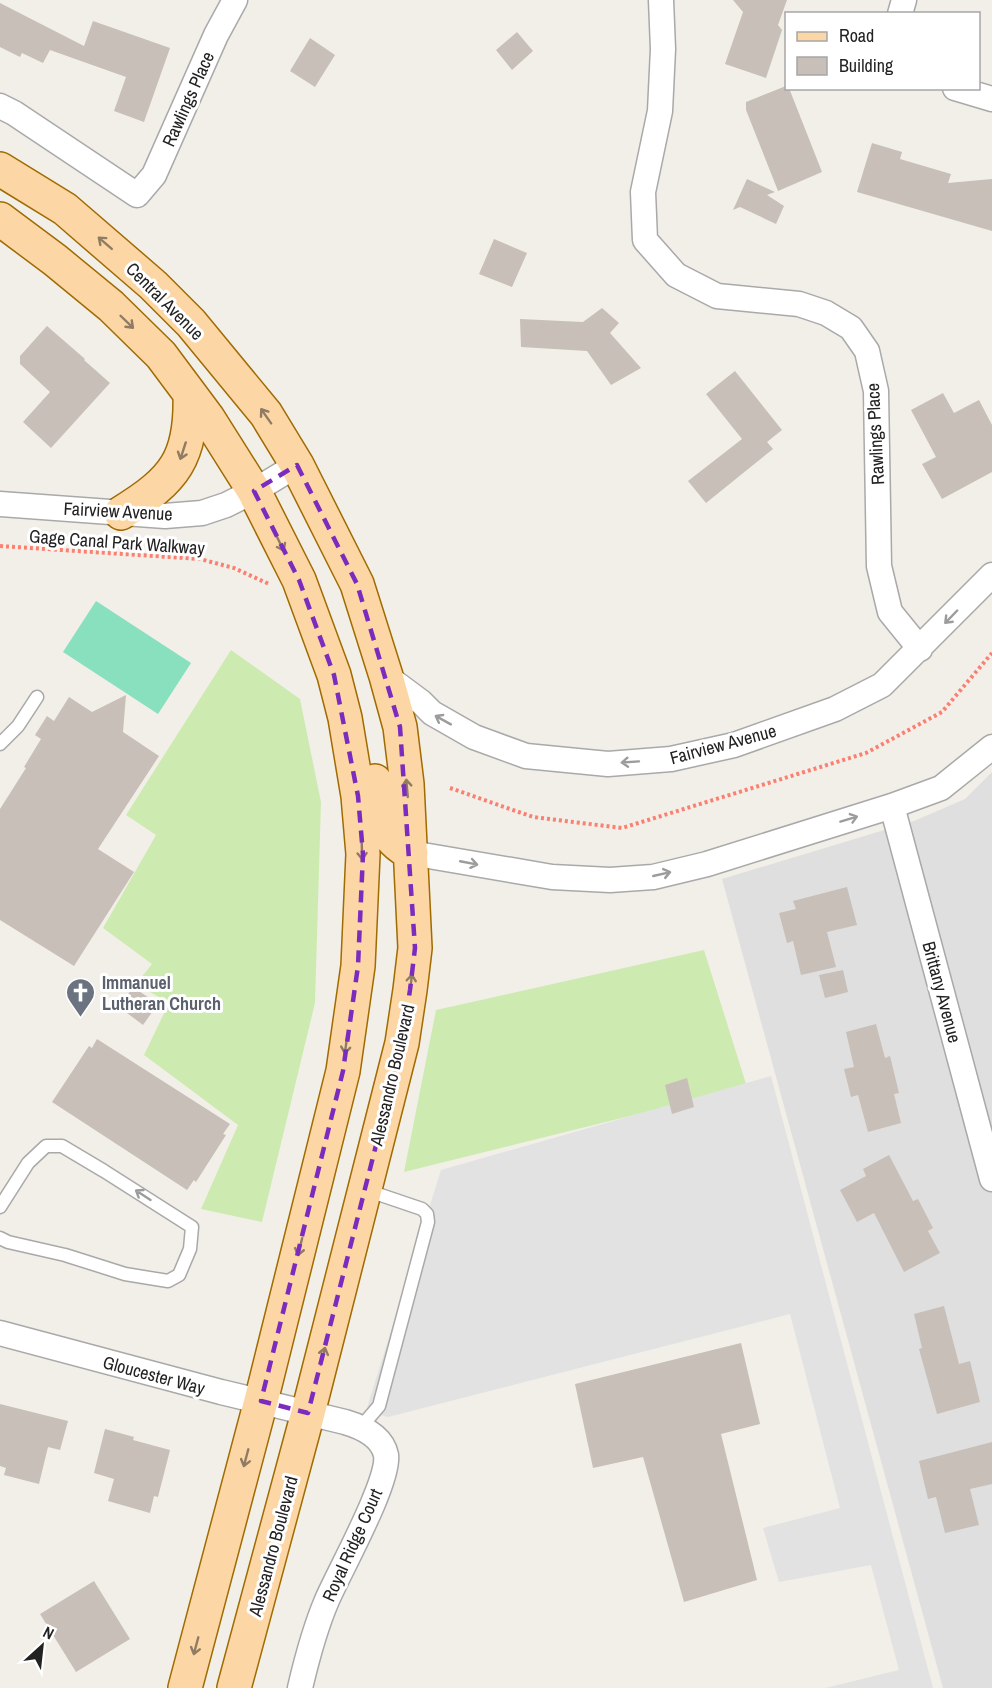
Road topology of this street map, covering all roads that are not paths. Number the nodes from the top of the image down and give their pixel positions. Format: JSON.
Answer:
{"nodes":[{"id":1,"x":236,"y":0,"type":"edge"},
{"id":2,"x":662,"y":0,"type":"edge"},
{"id":3,"x":962,"y":90,"type":"edge"},
{"id":4,"x":992,"y":99,"type":"edge"},
{"id":5,"x":0,"y":106,"type":"edge"},
{"id":6,"x":0,"y":169,"type":"edge"},
{"id":7,"x":0,"y":219,"type":"edge"},
{"id":8,"x":190,"y":394,"type":"junction"},
{"id":9,"x":297,"y":465,"type":"junction"},
{"id":10,"x":254,"y":491,"type":"junction"},
{"id":11,"x":0,"y":504,"type":"edge"},
{"id":12,"x":121,"y":513,"type":"junction"},
{"id":13,"x":992,"y":575,"type":"edge"},
{"id":14,"x":920,"y":649,"type":"junction"},
{"id":15,"x":333,"y":675,"type":"junction"},
{"id":16,"x":386,"y":676,"type":"junction"},
{"id":17,"x":37,"y":697,"type":"dead end"},
{"id":18,"x":0,"y":744,"type":"edge"},
{"id":19,"x":992,"y":747,"type":"edge"},
{"id":20,"x":892,"y":806,"type":"junction"},
{"id":21,"x":411,"y":853,"type":"junction"},
{"id":22,"x":992,"y":1179,"type":"edge"},
{"id":23,"x":365,"y":1189,"type":"junction"},
{"id":24,"x":0,"y":1208,"type":"edge"},
{"id":25,"x":0,"y":1238,"type":"edge"},
{"id":26,"x":0,"y":1333,"type":"edge"},
{"id":27,"x":261,"y":1401,"type":"junction"},
{"id":28,"x":309,"y":1413,"type":"junction"},
{"id":29,"x":361,"y":1427,"type":"junction"},
{"id":30,"x":185,"y":1688,"type":"edge"},
{"id":31,"x":234,"y":1688,"type":"edge"},
{"id":32,"x":300,"y":1688,"type":"edge"}],
"edges":[{"from":1,"to":5,"type":"street","name":"Rawlings Place"},
{"from":2,"to":14,"type":"street","name":"Rawlings Place"},
{"from":3,"to":4,"type":"street"},
{"from":9,"to":6,"type":"main road","name":"Central Avenue","one_way":true},
{"from":7,"to":8,"type":"main road","one_way":true},
{"from":8,"to":10,"type":"main road"},
{"from":8,"to":12,"type":"main road","one_way":true},
{"from":9,"to":10,"type":"street","name":"Fairview Avenue"},
{"from":9,"to":16,"type":"main road","name":"Alessandro Boulevard"},
{"from":10,"to":12,"type":"street","name":"Fairview Avenue"},
{"from":10,"to":15,"type":"main road","one_way":true},
{"from":11,"to":12,"type":"street","name":"Fairview Avenue"},
{"from":13,"to":14,"type":"street","name":"Fairview Avenue","one_way":true},
{"from":14,"to":16,"type":"street","name":"Fairview Avenue","one_way":true},
{"from":15,"to":21,"type":"main road"},
{"from":15,"to":27,"type":"main road","one_way":true},
{"from":21,"to":16,"type":"main road","name":"Alessandro Boulevard","one_way":true},
{"from":17,"to":18,"type":"lane"},
{"from":19,"to":20,"type":"street"},
{"from":21,"to":20,"type":"street","one_way":true},
{"from":20,"to":22,"type":"street","name":"Brittany Avenue"},
{"from":23,"to":21,"type":"main road","name":"Alessandro Boulevard","one_way":true},
{"from":28,"to":23,"type":"main road","name":"Alessandro Boulevard","one_way":true},
{"from":23,"to":29,"type":"lane"},
{"from":25,"to":24,"type":"lane","one_way":true},
{"from":26,"to":27,"type":"street","name":"Gloucester Way"},
{"from":27,"to":28,"type":"street","name":"Gloucester Way"},
{"from":27,"to":30,"type":"main road","one_way":true},
{"from":28,"to":29,"type":"street","name":"Royal Ridge Court"},
{"from":28,"to":31,"type":"main road","name":"Alessandro Boulevard"},
{"from":29,"to":32,"type":"street","name":"Royal Ridge Court"}]}
